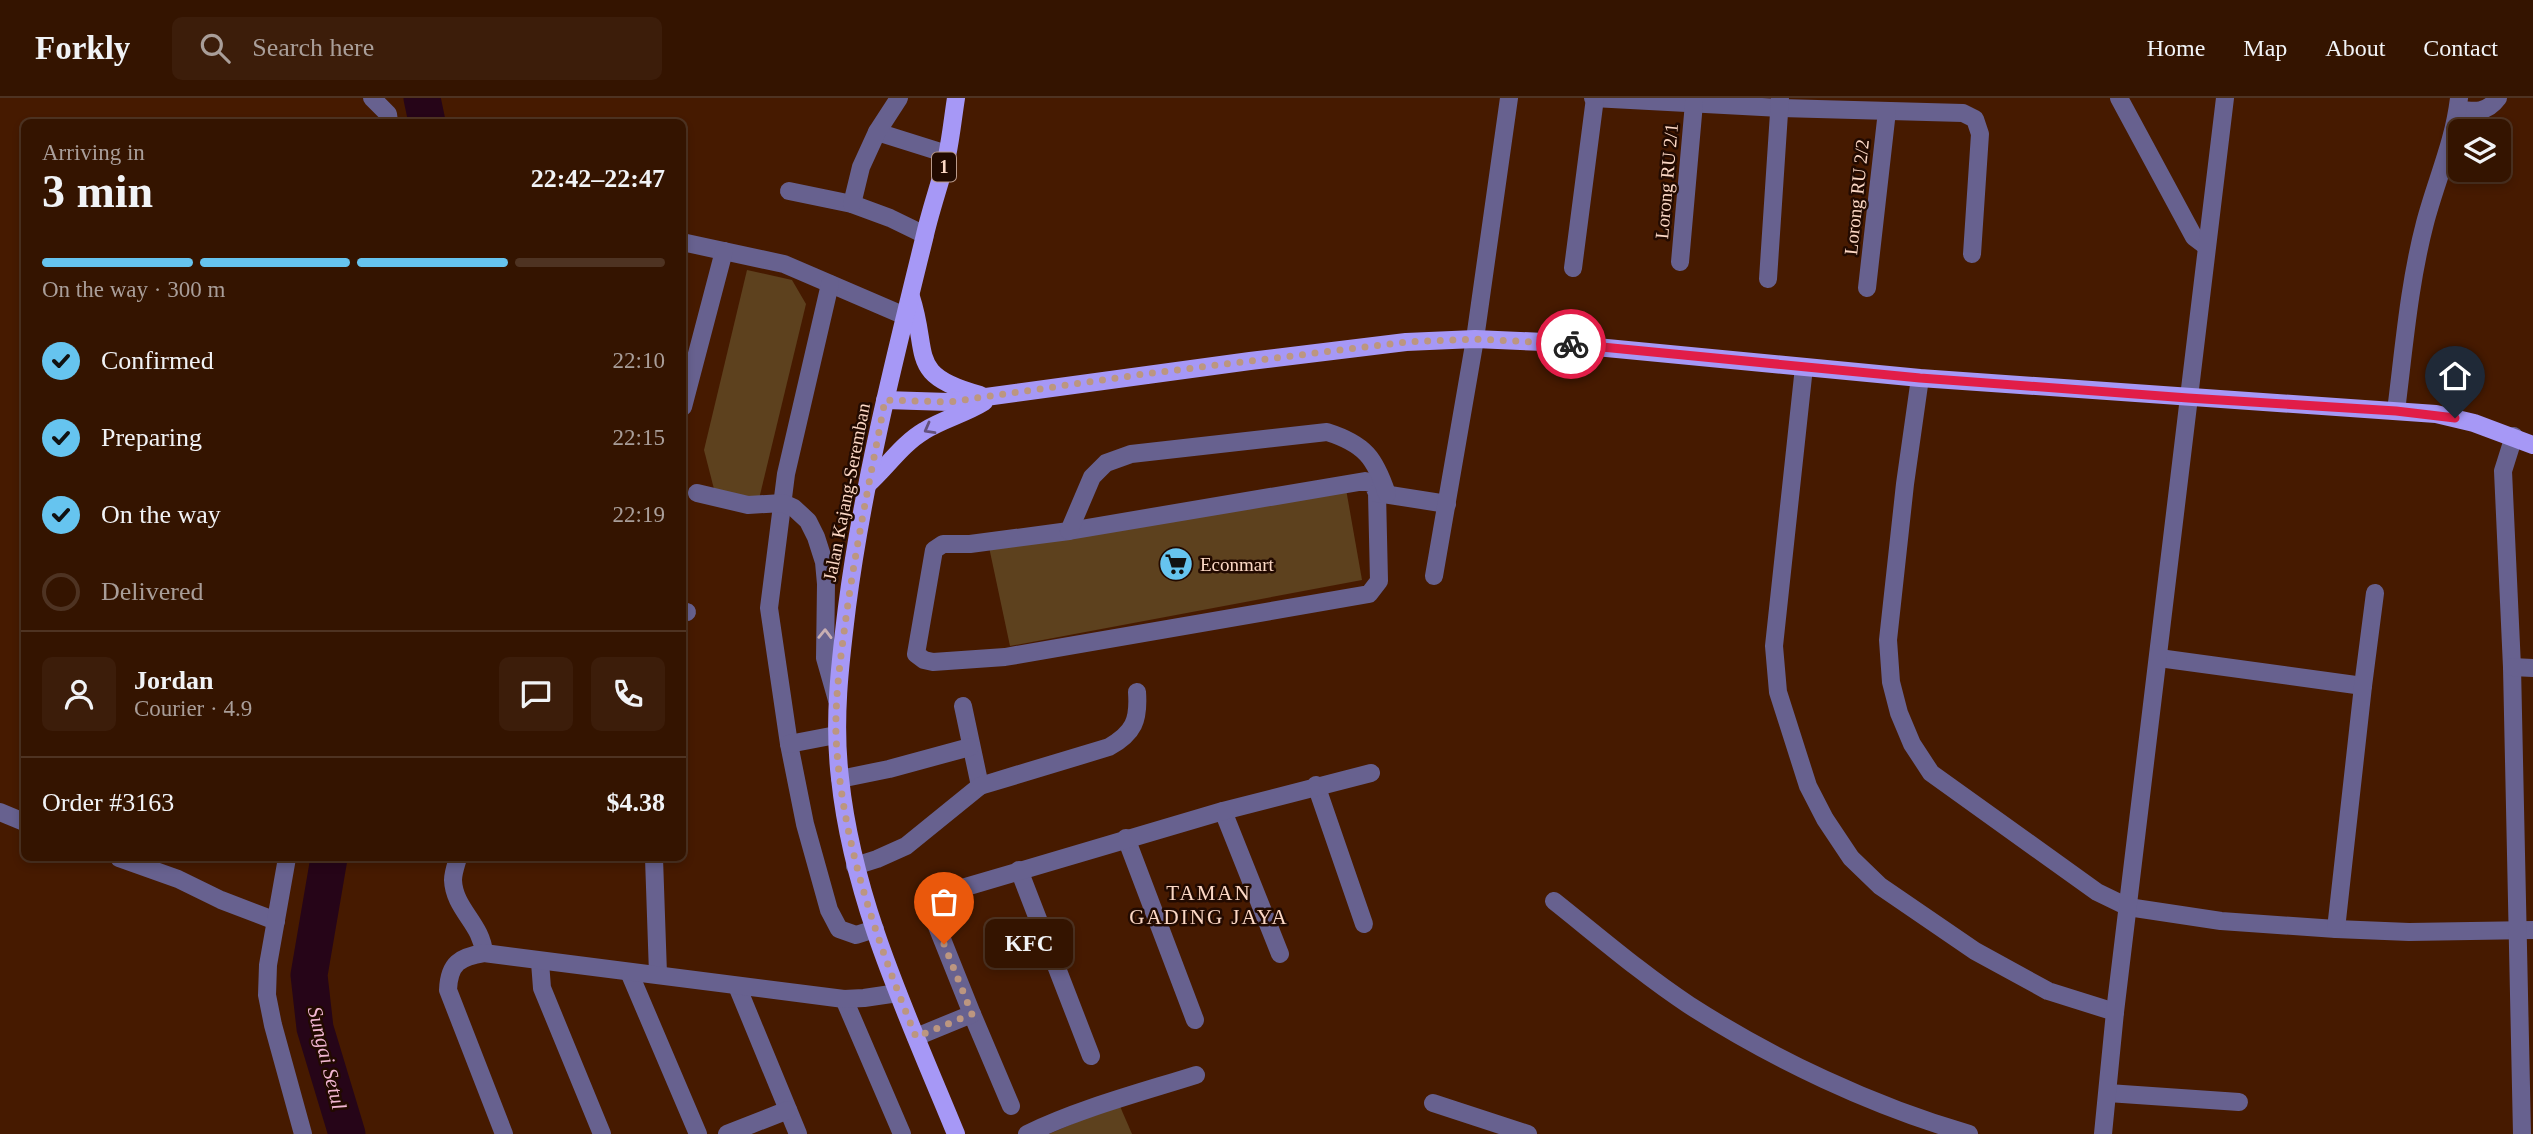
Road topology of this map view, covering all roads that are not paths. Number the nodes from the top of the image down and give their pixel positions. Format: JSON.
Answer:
{"nodes":[{"id":1,"x":372,"y":98,"type":"edge"},
{"id":2,"x":899,"y":98,"type":"edge"},
{"id":3,"x":956,"y":98,"type":"edge"},
{"id":4,"x":1509,"y":98,"type":"edge"},
{"id":5,"x":1594,"y":98,"type":"edge"},
{"id":6,"x":2119,"y":98,"type":"edge"},
{"id":7,"x":2225,"y":98,"type":"edge"},
{"id":8,"x":2498,"y":98,"type":"edge"},
{"id":9,"x":1694,"y":103,"type":"junction"},
{"id":10,"x":1781,"y":103,"type":"edge"},
{"id":11,"x":2459,"y":103,"type":"edge"},
{"id":12,"x":1887,"y":111,"type":"junction"},
{"id":13,"x":389,"y":119,"type":"edge"},
{"id":14,"x":877,"y":132,"type":"junction"},
{"id":15,"x":947,"y":154,"type":"junction"},
{"id":16,"x":789,"y":191,"type":"dead end"},
{"id":17,"x":852,"y":204,"type":"junction"},
{"id":18,"x":925,"y":235,"type":"junction"},
{"id":19,"x":686,"y":243,"type":"edge"},
{"id":20,"x":2206,"y":246,"type":"junction"},
{"id":21,"x":724,"y":251,"type":"junction"},
{"id":22,"x":1972,"y":254,"type":"dead end"},
{"id":23,"x":1680,"y":262,"type":"dead end"},
{"id":24,"x":1573,"y":268,"type":"dead end"},
{"id":25,"x":1768,"y":279,"type":"dead end"},
{"id":26,"x":831,"y":284,"type":"junction"},
{"id":27,"x":1867,"y":288,"type":"dead end"},
{"id":28,"x":910,"y":296,"type":"junction"},
{"id":29,"x":905,"y":316,"type":"junction"},
{"id":30,"x":1475,"y":339,"type":"junction"},
{"id":31,"x":1804,"y":367,"type":"junction"},
{"id":32,"x":1920,"y":378,"type":"junction"},
{"id":33,"x":686,"y":396,"type":"edge"},
{"id":34,"x":990,"y":398,"type":"junction"},
{"id":35,"x":2188,"y":398,"type":"junction"},
{"id":36,"x":885,"y":400,"type":"junction"},
{"id":37,"x":2396,"y":411,"type":"junction"},
{"id":38,"x":2514,"y":436,"type":"junction"},
{"id":39,"x":2533,"y":445,"type":"edge"},
{"id":40,"x":868,"y":484,"type":"junction"},
{"id":41,"x":697,"y":493,"type":"dead end"},
{"id":42,"x":1382,"y":494,"type":"junction"},
{"id":43,"x":783,"y":503,"type":"junction"},
{"id":44,"x":1447,"y":503,"type":"junction"},
{"id":45,"x":1069,"y":531,"type":"junction"},
{"id":46,"x":1434,"y":576,"type":"dead end"},
{"id":47,"x":2375,"y":593,"type":"dead end"},
{"id":48,"x":2159,"y":658,"type":"junction"},
{"id":49,"x":2512,"y":667,"type":"junction"},
{"id":50,"x":2533,"y":668,"type":"edge"},
{"id":51,"x":2363,"y":686,"type":"junction"},
{"id":52,"x":1137,"y":692,"type":"dead end"},
{"id":53,"x":836,"y":700,"type":"junction"},
{"id":54,"x":963,"y":706,"type":"dead end"},
{"id":55,"x":836,"y":735,"type":"junction"},
{"id":56,"x":789,"y":744,"type":"junction"},
{"id":57,"x":970,"y":747,"type":"junction"},
{"id":58,"x":1371,"y":773,"type":"dead end"},
{"id":59,"x":840,"y":779,"type":"junction"},
{"id":60,"x":1316,"y":785,"type":"junction"},
{"id":61,"x":980,"y":786,"type":"junction"},
{"id":62,"x":1223,"y":810,"type":"junction"},
{"id":63,"x":0,"y":812,"type":"edge"},
{"id":64,"x":21,"y":821,"type":"edge"},
{"id":65,"x":1126,"y":838,"type":"junction"},
{"id":66,"x":127,"y":861,"type":"edge"},
{"id":67,"x":286,"y":861,"type":"edge"},
{"id":68,"x":457,"y":861,"type":"edge"},
{"id":69,"x":654,"y":861,"type":"edge"},
{"id":70,"x":855,"y":866,"type":"junction"},
{"id":71,"x":1019,"y":870,"type":"junction"},
{"id":72,"x":1554,"y":901,"type":"dead end"},
{"id":73,"x":2128,"y":906,"type":"junction"},
{"id":74,"x":276,"y":921,"type":"junction"},
{"id":75,"x":1364,"y":924,"type":"dead end"},
{"id":76,"x":875,"y":929,"type":"junction"},
{"id":77,"x":2336,"y":929,"type":"junction"},
{"id":78,"x":2526,"y":930,"type":"edge"},
{"id":79,"x":484,"y":953,"type":"junction"},
{"id":80,"x":1280,"y":954,"type":"dead end"},
{"id":81,"x":540,"y":962,"type":"junction"},
{"id":82,"x":629,"y":972,"type":"junction"},
{"id":83,"x":658,"y":974,"type":"junction"},
{"id":84,"x":737,"y":986,"type":"junction"},
{"id":85,"x":898,"y":993,"type":"junction"},
{"id":86,"x":844,"y":999,"type":"junction"},
{"id":87,"x":2115,"y":1012,"type":"junction"},
{"id":88,"x":972,"y":1014,"type":"junction"},
{"id":89,"x":1195,"y":1020,"type":"dead end"},
{"id":90,"x":916,"y":1037,"type":"junction"},
{"id":91,"x":1091,"y":1056,"type":"dead end"},
{"id":92,"x":1196,"y":1075,"type":"dead end"},
{"id":93,"x":2108,"y":1093,"type":"junction"},
{"id":94,"x":2239,"y":1102,"type":"dead end"},
{"id":95,"x":1433,"y":1103,"type":"dead end"},
{"id":96,"x":1011,"y":1106,"type":"dead end"},
{"id":97,"x":788,"y":1111,"type":"junction"},
{"id":98,"x":303,"y":1134,"type":"edge"},
{"id":99,"x":504,"y":1134,"type":"edge"},
{"id":100,"x":602,"y":1134,"type":"edge"},
{"id":101,"x":698,"y":1134,"type":"edge"},
{"id":102,"x":727,"y":1134,"type":"edge"},
{"id":103,"x":798,"y":1134,"type":"edge"},
{"id":104,"x":902,"y":1134,"type":"edge"},
{"id":105,"x":956,"y":1134,"type":"edge"},
{"id":106,"x":1027,"y":1134,"type":"edge"},
{"id":107,"x":1528,"y":1134,"type":"edge"},
{"id":108,"x":1969,"y":1134,"type":"edge"},
{"id":109,"x":2104,"y":1134,"type":"edge"},
{"id":110,"x":2522,"y":1134,"type":"edge"}],
"edges":[{"from":1,"to":13,"type":"street"},
{"from":2,"to":14,"type":"street"},
{"from":3,"to":15,"type":"main road","name":"Jalan Kajang-Seremban","number":"1"},
{"from":4,"to":30,"type":"street"},
{"from":5,"to":9,"type":"street"},
{"from":5,"to":24,"type":"street"},
{"from":6,"to":20,"type":"street"},
{"from":7,"to":20,"type":"street"},
{"from":8,"to":11,"type":"street"},
{"from":9,"to":10,"type":"street"},
{"from":9,"to":23,"type":"street","name":"Lorong RU 2/1"},
{"from":10,"to":12,"type":"street"},
{"from":10,"to":25,"type":"street"},
{"from":11,"to":37,"type":"street"},
{"from":12,"to":22,"type":"street"},
{"from":12,"to":27,"type":"street","name":"Lorong RU 2/2"},
{"from":14,"to":15,"type":"street"},
{"from":14,"to":17,"type":"street"},
{"from":15,"to":18,"type":"main road","name":"Jalan Kajang-Seremban","number":"1"},
{"from":16,"to":17,"type":"street"},
{"from":17,"to":18,"type":"street"},
{"from":18,"to":28,"type":"main road","name":"Jalan Kajang-Seremban","number":"1"},
{"from":19,"to":21,"type":"street"},
{"from":20,"to":35,"type":"street"},
{"from":21,"to":26,"type":"street"},
{"from":21,"to":33,"type":"street"},
{"from":26,"to":29,"type":"street"},
{"from":26,"to":43,"type":"street"},
{"from":28,"to":29,"type":"main road","name":"Jalan Kajang-Seremban","number":"1"},
{"from":28,"to":34,"type":"main road"},
{"from":29,"to":36,"type":"main road","name":"Jalan Kajang-Seremban","number":"1"},
{"from":30,"to":31,"type":"main road"},
{"from":30,"to":34,"type":"main road"},
{"from":30,"to":44,"type":"street"},
{"from":31,"to":32,"type":"main road"},
{"from":31,"to":87,"type":"street"},
{"from":32,"to":35,"type":"main road"},
{"from":32,"to":73,"type":"street"},
{"from":34,"to":36,"type":"main road"},
{"from":34,"to":40,"type":"main road","one_way":true},
{"from":35,"to":37,"type":"main road"},
{"from":35,"to":48,"type":"street"},
{"from":36,"to":40,"type":"main road","name":"Jalan Kajang-Seremban","number":"1"},
{"from":37,"to":38,"type":"main road"},
{"from":38,"to":39,"type":"main road"},
{"from":38,"to":49,"type":"street"},
{"from":40,"to":53,"type":"main road","name":"Jalan Kajang-Seremban","number":"1"},
{"from":41,"to":43,"type":"street"},
{"from":42,"to":44,"type":"street"},
{"from":42,"to":45,"type":"street"},
{"from":42,"to":45,"type":"street"},
{"from":42,"to":45,"type":"street"},
{"from":53,"to":43,"type":"street","one_way":true},
{"from":43,"to":56,"type":"street"},
{"from":44,"to":46,"type":"street"},
{"from":47,"to":51,"type":"street"},
{"from":48,"to":51,"type":"street"},
{"from":48,"to":73,"type":"street"},
{"from":49,"to":50,"type":"street"},
{"from":49,"to":78,"type":"street"},
{"from":51,"to":77,"type":"street"},
{"from":52,"to":61,"type":"street"},
{"from":53,"to":55,"type":"main road","name":"Jalan Kajang-Seremban","number":"1"},
{"from":54,"to":57,"type":"street"},
{"from":55,"to":56,"type":"street"},
{"from":55,"to":59,"type":"main road","name":"Jalan Kajang-Seremban","number":"1"},
{"from":56,"to":76,"type":"street"},
{"from":57,"to":59,"type":"street"},
{"from":57,"to":61,"type":"street"},
{"from":58,"to":60,"type":"street"},
{"from":59,"to":70,"type":"main road","name":"Jalan Kajang-Seremban","number":"1"},
{"from":60,"to":62,"type":"street"},
{"from":60,"to":75,"type":"street"},
{"from":61,"to":70,"type":"street"},
{"from":62,"to":65,"type":"street"},
{"from":62,"to":80,"type":"street"},
{"from":63,"to":64,"type":"street"},
{"from":65,"to":71,"type":"street"},
{"from":65,"to":89,"type":"street"},
{"from":66,"to":74,"type":"street"},
{"from":67,"to":74,"type":"street"},
{"from":68,"to":79,"type":"street"},
{"from":69,"to":83,"type":"street"},
{"from":70,"to":76,"type":"main road","name":"Jalan Kajang-Seremban","number":"1"},
{"from":71,"to":88,"type":"street"},
{"from":71,"to":91,"type":"street"},
{"from":72,"to":108,"type":"street"},
{"from":73,"to":77,"type":"street"},
{"from":73,"to":87,"type":"street"},
{"from":74,"to":98,"type":"street"},
{"from":76,"to":85,"type":"main road","name":"Jalan Kajang-Seremban","number":"1"},
{"from":77,"to":78,"type":"street"},
{"from":78,"to":110,"type":"street"},
{"from":79,"to":81,"type":"street"},
{"from":79,"to":99,"type":"street"},
{"from":81,"to":82,"type":"street"},
{"from":81,"to":100,"type":"street"},
{"from":82,"to":83,"type":"street"},
{"from":82,"to":101,"type":"street"},
{"from":83,"to":84,"type":"street"},
{"from":84,"to":86,"type":"street"},
{"from":84,"to":97,"type":"street"},
{"from":85,"to":86,"type":"street"},
{"from":85,"to":90,"type":"main road","name":"Jalan Kajang-Seremban","number":"1"},
{"from":86,"to":104,"type":"street"},
{"from":87,"to":93,"type":"street"},
{"from":88,"to":90,"type":"street"},
{"from":88,"to":96,"type":"street"},
{"from":90,"to":105,"type":"main road","name":"Jalan Kajang-Seremban","number":"1"},
{"from":92,"to":106,"type":"street"},
{"from":93,"to":94,"type":"street"},
{"from":93,"to":109,"type":"street"},
{"from":95,"to":107,"type":"street"},
{"from":97,"to":102,"type":"street"},
{"from":97,"to":103,"type":"street"}]}
